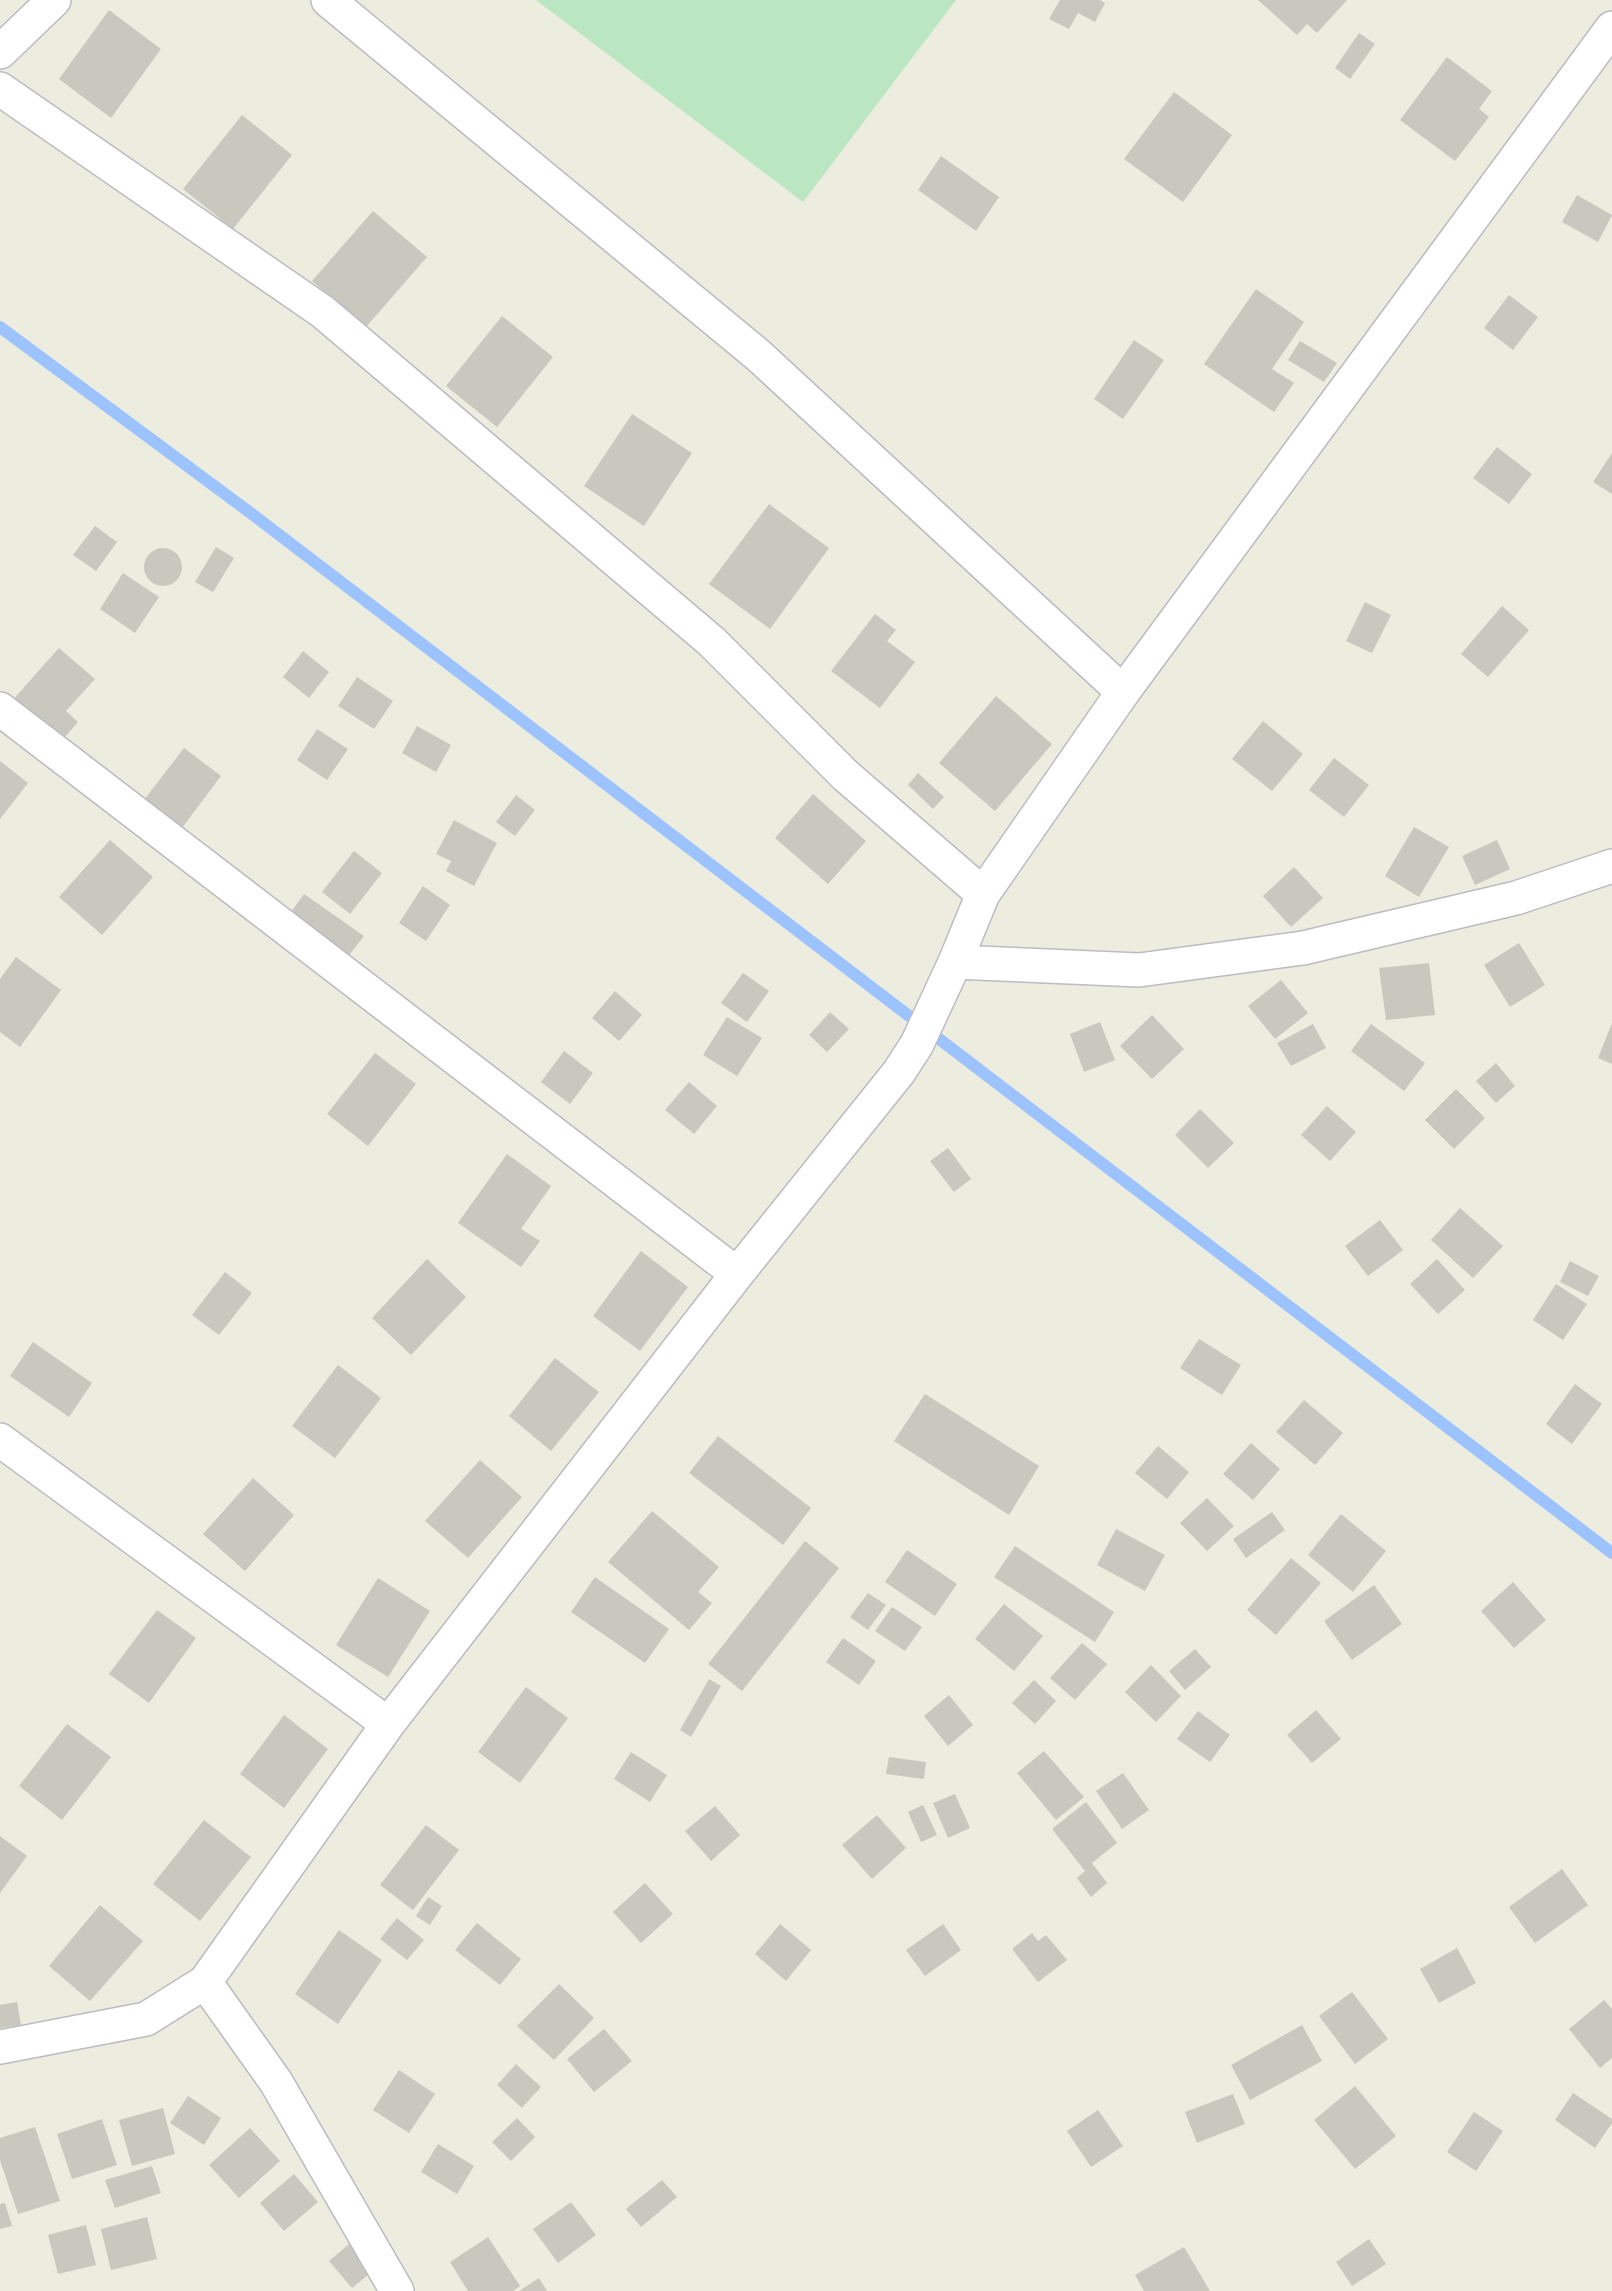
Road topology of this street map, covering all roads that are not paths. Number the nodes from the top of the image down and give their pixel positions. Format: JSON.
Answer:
{"nodes":[{"id":1,"x":54,"y":0,"type":"edge"},
{"id":2,"x":328,"y":0,"type":"edge"},
{"id":3,"x":1612,"y":28,"type":"edge"},
{"id":4,"x":0,"y":52,"type":"edge"},
{"id":5,"x":0,"y":89,"type":"edge"},
{"id":6,"x":1123,"y":692,"type":"junction"},
{"id":7,"x":0,"y":709,"type":"edge"},
{"id":8,"x":1612,"y":866,"type":"edge"},
{"id":9,"x":982,"y":894,"type":"junction"},
{"id":10,"x":955,"y":962,"type":"junction"},
{"id":11,"x":737,"y":1274,"type":"junction"},
{"id":12,"x":0,"y":1440,"type":"edge"},
{"id":13,"x":387,"y":1724,"type":"junction"},
{"id":14,"x":205,"y":1982,"type":"junction"},
{"id":15,"x":0,"y":2047,"type":"edge"},
{"id":16,"x":397,"y":2291,"type":"edge"}],
"edges":[{"from":1,"to":4,"type":"street"},
{"from":2,"to":6,"type":"street"},
{"from":3,"to":6,"type":"street"},
{"from":5,"to":9,"type":"street"},
{"from":6,"to":9,"type":"street"},
{"from":7,"to":11,"type":"street"},
{"from":8,"to":10,"type":"street"},
{"from":9,"to":10,"type":"street"},
{"from":10,"to":11,"type":"street"},
{"from":11,"to":13,"type":"street"},
{"from":12,"to":13,"type":"street"},
{"from":13,"to":14,"type":"street"},
{"from":14,"to":15,"type":"street"},
{"from":14,"to":16,"type":"street"}]}
